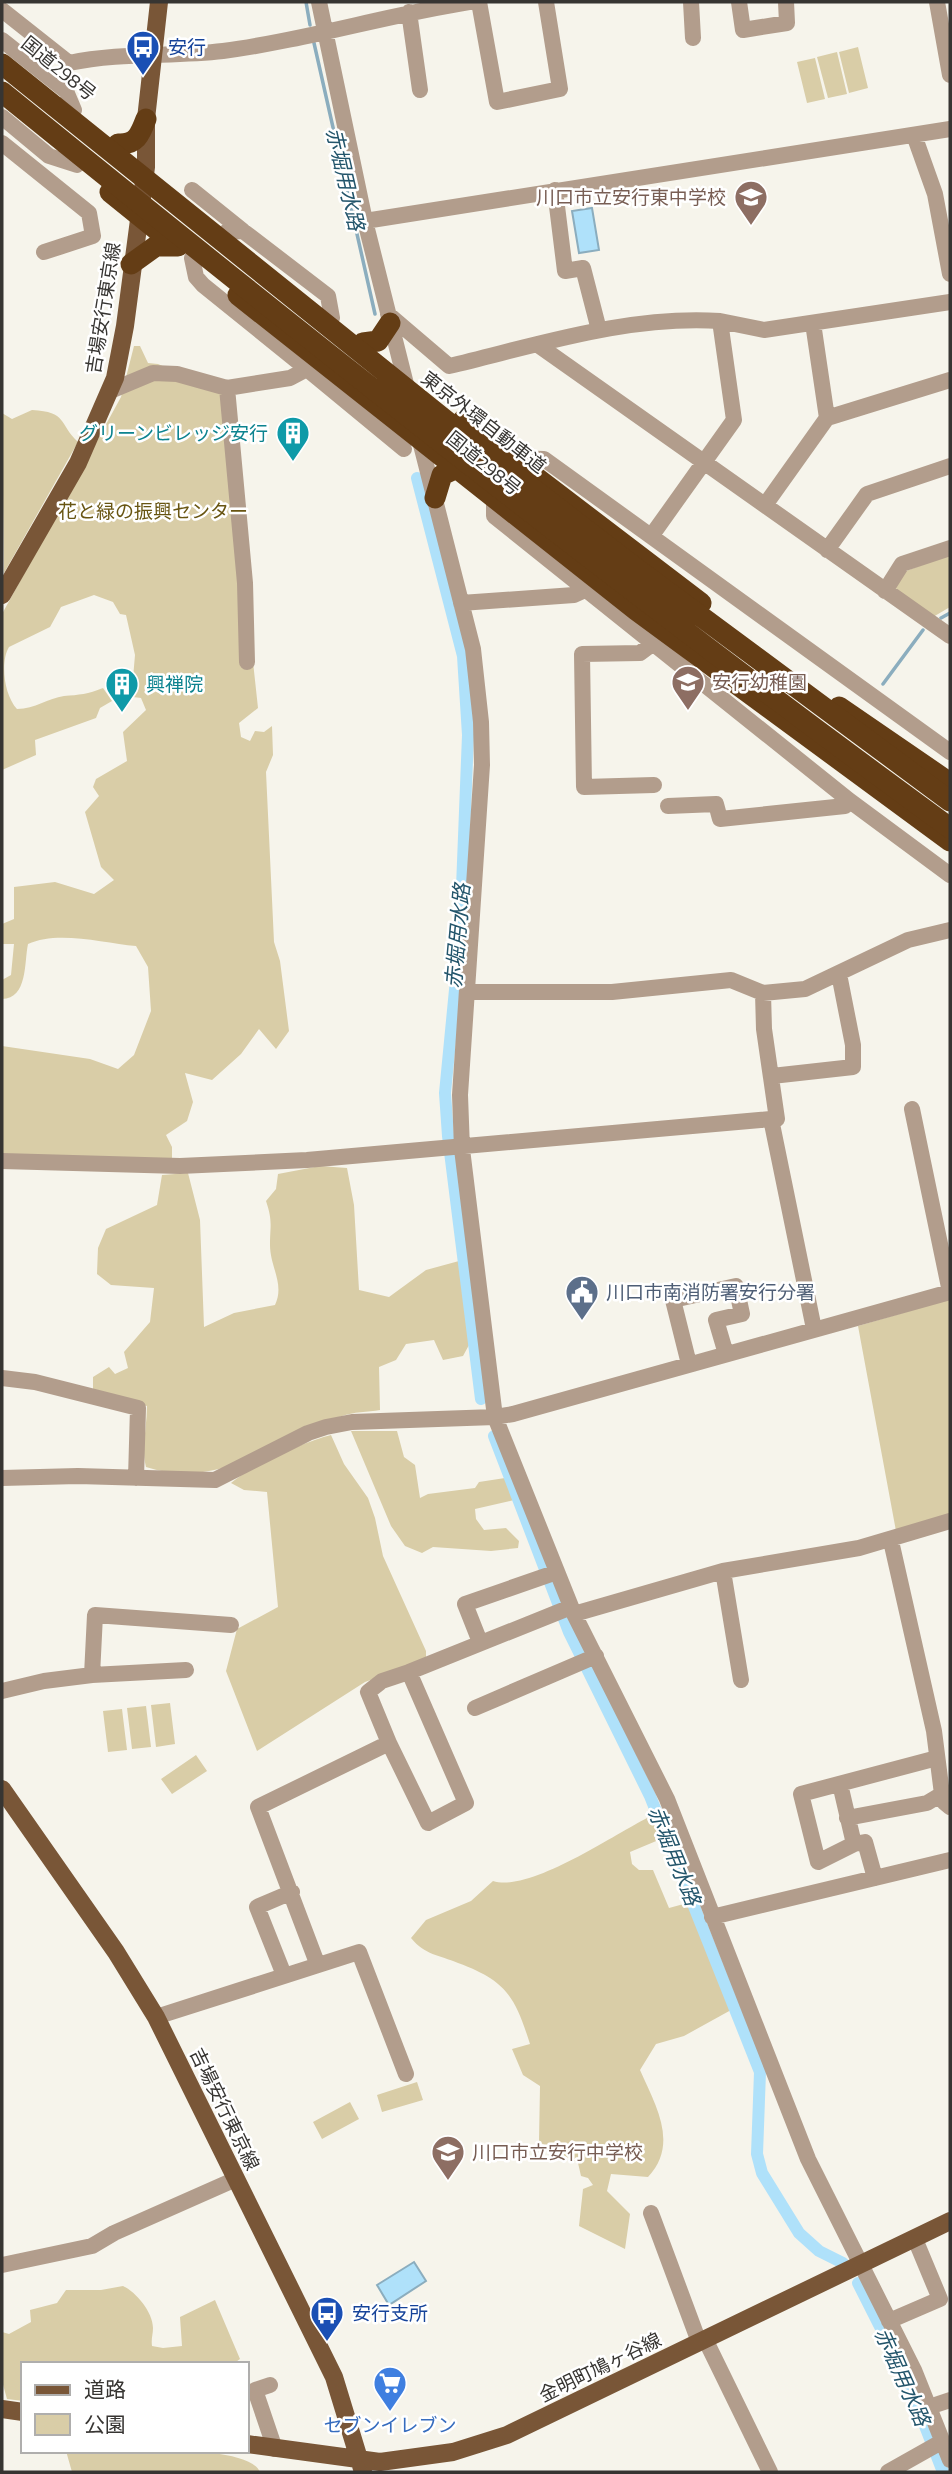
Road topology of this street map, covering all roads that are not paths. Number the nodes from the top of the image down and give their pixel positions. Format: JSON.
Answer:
{"nodes":[{"id":1,"x":159,"y":2,"type":"edge"},
{"id":2,"x":319,"y":2,"type":"edge"},
{"id":3,"x":469,"y":2,"type":"edge"},
{"id":4,"x":480,"y":2,"type":"edge"},
{"id":5,"x":546,"y":2,"type":"edge"},
{"id":6,"x":691,"y":2,"type":"edge"},
{"id":7,"x":739,"y":2,"type":"edge"},
{"id":8,"x":789,"y":2,"type":"edge"},
{"id":9,"x":937,"y":2,"type":"edge"},
{"id":10,"x":450,"y":3,"type":"edge"},
{"id":11,"x":2,"y":12,"type":"edge"},
{"id":12,"x":409,"y":12,"type":"junction"},
{"id":13,"x":324,"y":32,"type":"junction"},
{"id":14,"x":693,"y":38,"type":"dead end"},
{"id":15,"x":947,"y":38,"type":"edge"},
{"id":16,"x":2,"y":40,"type":"edge"},
{"id":17,"x":2,"y":51,"type":"edge"},
{"id":18,"x":155,"y":54,"type":"junction"},
{"id":19,"x":2,"y":64,"type":"edge"},
{"id":20,"x":950,"y":75,"type":"edge"},
{"id":21,"x":420,"y":90,"type":"dead end"},
{"id":22,"x":2,"y":92,"type":"edge"},
{"id":23,"x":2,"y":104,"type":"edge"},
{"id":24,"x":74,"y":110,"type":"junction"},
{"id":25,"x":2,"y":117,"type":"edge"},
{"id":26,"x":146,"y":119,"type":"junction"},
{"id":27,"x":950,"y":129,"type":"edge"},
{"id":28,"x":914,"y":135,"type":"junction"},
{"id":29,"x":2,"y":144,"type":"edge"},
{"id":30,"x":118,"y":144,"type":"junction"},
{"id":31,"x":77,"y":165,"type":"junction"},
{"id":32,"x":146,"y":167,"type":"junction"},
{"id":33,"x":192,"y":190,"type":"dead end"},
{"id":34,"x":555,"y":190,"type":"junction"},
{"id":35,"x":138,"y":215,"type":"junction"},
{"id":36,"x":365,"y":220,"type":"junction"},
{"id":37,"x":235,"y":231,"type":"junction"},
{"id":38,"x":44,"y":252,"type":"dead end"},
{"id":39,"x":185,"y":252,"type":"junction"},
{"id":40,"x":131,"y":264,"type":"junction"},
{"id":41,"x":950,"y":274,"type":"edge"},
{"id":42,"x":950,"y":302,"type":"edge"},
{"id":43,"x":389,"y":318,"type":"junction"},
{"id":44,"x":720,"y":321,"type":"junction"},
{"id":45,"x":813,"y":323,"type":"junction"},
{"id":46,"x":599,"y":330,"type":"junction"},
{"id":47,"x":363,"y":343,"type":"junction"},
{"id":48,"x":538,"y":345,"type":"junction"},
{"id":49,"x":307,"y":369,"type":"junction"},
{"id":50,"x":338,"y":375,"type":"junction"},
{"id":51,"x":404,"y":376,"type":"junction"},
{"id":52,"x":950,"y":380,"type":"edge"},
{"id":53,"x":227,"y":388,"type":"junction"},
{"id":54,"x":110,"y":391,"type":"junction"},
{"id":55,"x":827,"y":418,"type":"junction"},
{"id":56,"x":412,"y":445,"type":"junction"},
{"id":57,"x":510,"y":458,"type":"junction"},
{"id":58,"x":703,"y":463,"type":"junction"},
{"id":59,"x":950,"y":466,"type":"edge"},
{"id":60,"x":455,"y":469,"type":"junction"},
{"id":61,"x":435,"y":498,"type":"junction"},
{"id":62,"x":494,"y":500,"type":"junction"},
{"id":63,"x":765,"y":505,"type":"junction"},
{"id":64,"x":652,"y":535,"type":"junction"},
{"id":65,"x":950,"y":548,"type":"edge"},
{"id":66,"x":827,"y":550,"type":"junction"},
{"id":67,"x":585,"y":590,"type":"junction"},
{"id":68,"x":885,"y":591,"type":"junction"},
{"id":69,"x":2,"y":595,"type":"edge"},
{"id":70,"x":461,"y":603,"type":"junction"},
{"id":71,"x":950,"y":636,"type":"edge"},
{"id":72,"x":652,"y":644,"type":"junction"},
{"id":73,"x":247,"y":662,"type":"dead end"},
{"id":74,"x":835,"y":704,"type":"junction"},
{"id":75,"x":803,"y":735,"type":"junction"},
{"id":76,"x":950,"y":752,"type":"edge"},
{"id":77,"x":950,"y":783,"type":"edge"},
{"id":78,"x":654,"y":785,"type":"dead end"},
{"id":79,"x":950,"y":789,"type":"edge"},
{"id":80,"x":850,"y":801,"type":"junction"},
{"id":81,"x":950,"y":801,"type":"edge"},
{"id":82,"x":668,"y":806,"type":"dead end"},
{"id":83,"x":950,"y":828,"type":"edge"},
{"id":84,"x":950,"y":841,"type":"edge"},
{"id":85,"x":950,"y":850,"type":"edge"},
{"id":86,"x":950,"y":875,"type":"edge"},
{"id":87,"x":950,"y":930,"type":"edge"},
{"id":88,"x":839,"y":974,"type":"junction"},
{"id":89,"x":468,"y":992,"type":"junction"},
{"id":90,"x":763,"y":993,"type":"junction"},
{"id":91,"x":772,"y":1076,"type":"junction"},
{"id":92,"x":912,"y":1109,"type":"dead end"},
{"id":93,"x":771,"y":1119,"type":"junction"},
{"id":94,"x":461,"y":1149,"type":"junction"},
{"id":95,"x":2,"y":1161,"type":"edge"},
{"id":96,"x":950,"y":1292,"type":"edge"},
{"id":97,"x":814,"y":1329,"type":"junction"},
{"id":98,"x":726,"y":1354,"type":"junction"},
{"id":99,"x":689,"y":1364,"type":"junction"},
{"id":100,"x":2,"y":1378,"type":"edge"},
{"id":101,"x":495,"y":1417,"type":"junction"},
{"id":102,"x":2,"y":1478,"type":"edge"},
{"id":103,"x":136,"y":1478,"type":"junction"},
{"id":104,"x":950,"y":1521,"type":"edge"},
{"id":105,"x":891,"y":1541,"type":"junction"},
{"id":106,"x":723,"y":1571,"type":"junction"},
{"id":107,"x":557,"y":1572,"type":"junction"},
{"id":108,"x":573,"y":1611,"type":"junction"},
{"id":109,"x":231,"y":1625,"type":"dead end"},
{"id":110,"x":480,"y":1642,"type":"junction"},
{"id":111,"x":596,"y":1657,"type":"junction"},
{"id":112,"x":186,"y":1670,"type":"dead end"},
{"id":113,"x":409,"y":1672,"type":"junction"},
{"id":114,"x":92,"y":1675,"type":"junction"},
{"id":115,"x":741,"y":1680,"type":"dead end"},
{"id":116,"x":2,"y":1691,"type":"edge"},
{"id":117,"x":475,"y":1708,"type":"dead end"},
{"id":118,"x":389,"y":1743,"type":"junction"},
{"id":119,"x":937,"y":1758,"type":"junction"},
{"id":120,"x":840,"y":1784,"type":"junction"},
{"id":121,"x":2,"y":1789,"type":"edge"},
{"id":122,"x":946,"y":1801,"type":"edge"},
{"id":123,"x":847,"y":1818,"type":"junction"},
{"id":124,"x":854,"y":1844,"type":"junction"},
{"id":125,"x":950,"y":1860,"type":"edge"},
{"id":126,"x":875,"y":1878,"type":"junction"},
{"id":127,"x":292,"y":1892,"type":"junction"},
{"id":128,"x":712,"y":1917,"type":"junction"},
{"id":129,"x":317,"y":1963,"type":"junction"},
{"id":130,"x":284,"y":1975,"type":"junction"},
{"id":131,"x":156,"y":2017,"type":"junction"},
{"id":132,"x":406,"y":2074,"type":"dead end"},
{"id":133,"x":236,"y":2179,"type":"junction"},
{"id":134,"x":650,"y":2213,"type":"dead end"},
{"id":135,"x":950,"y":2221,"type":"edge"},
{"id":136,"x":915,"y":2239,"type":"junction"},
{"id":137,"x":2,"y":2264,"type":"edge"},
{"id":138,"x":862,"y":2264,"type":"junction"},
{"id":139,"x":889,"y":2321,"type":"junction"},
{"id":140,"x":702,"y":2341,"type":"junction"},
{"id":141,"x":270,"y":2385,"type":"dead end"},
{"id":142,"x":950,"y":2400,"type":"edge"},
{"id":143,"x":929,"y":2407,"type":"junction"},
{"id":144,"x":2,"y":2409,"type":"edge"},
{"id":145,"x":21,"y":2412,"type":"edge"},
{"id":146,"x":943,"y":2441,"type":"junction"},
{"id":147,"x":248,"y":2444,"type":"edge"},
{"id":148,"x":275,"y":2449,"type":"junction"},
{"id":149,"x":950,"y":2460,"type":"edge"},
{"id":150,"x":361,"y":2466,"type":"edge"},
{"id":151,"x":770,"y":2472,"type":"edge"},
{"id":152,"x":888,"y":2472,"type":"edge"}],
"edges":[{"from":1,"to":18,"type":"main road","name":"吉場安行東京線"},
{"from":2,"to":13,"type":"street"},
{"from":3,"to":10,"type":"street"},
{"from":4,"to":5,"type":"street"},
{"from":6,"to":14,"type":"street"},
{"from":7,"to":8,"type":"street"},
{"from":9,"to":15,"type":"street"},
{"from":10,"to":12,"type":"street"},
{"from":11,"to":18,"type":"street"},
{"from":12,"to":13,"type":"street"},
{"from":12,"to":21,"type":"street"},
{"from":13,"to":18,"type":"street"},
{"from":13,"to":36,"type":"street"},
{"from":15,"to":20,"type":"street"},
{"from":16,"to":24,"type":"street"},
{"from":17,"to":24,"type":"highway","name":"国道298号"},
{"from":18,"to":26,"type":"main road","name":"吉場安行東京線"},
{"from":19,"to":81,"type":"highway","name":"東京外環自動車道","bridge":true},
{"from":22,"to":83,"type":"highway","bridge":true},
{"from":23,"to":31,"type":"highway","name":"国道298号"},
{"from":24,"to":30,"type":"highway","name":"国道298号"},
{"from":25,"to":31,"type":"street"},
{"from":26,"to":30,"type":"highway"},
{"from":26,"to":32,"type":"main road","name":"吉場安行東京線"},
{"from":27,"to":28,"type":"street"},
{"from":28,"to":34,"type":"street"},
{"from":28,"to":41,"type":"street"},
{"from":29,"to":38,"type":"street"},
{"from":30,"to":32,"type":"highway","name":"国道298号"},
{"from":31,"to":35,"type":"highway","name":"国道298号"},
{"from":32,"to":35,"type":"main road","name":"吉場安行東京線"},
{"from":32,"to":37,"type":"highway","name":"国道298号"},
{"from":33,"to":37,"type":"street"},
{"from":34,"to":36,"type":"street"},
{"from":34,"to":46,"type":"street"},
{"from":35,"to":39,"type":"highway","name":"国道298号"},
{"from":35,"to":40,"type":"main road","name":"吉場安行東京線"},
{"from":36,"to":43,"type":"street"},
{"from":37,"to":47,"type":"highway","name":"国道298号"},
{"from":39,"to":40,"type":"highway"},
{"from":39,"to":49,"type":"street"},
{"from":39,"to":50,"type":"highway","name":"国道298号"},
{"from":40,"to":54,"type":"main road","name":"吉場安行東京線"},
{"from":42,"to":45,"type":"street"},
{"from":43,"to":47,"type":"highway"},
{"from":43,"to":48,"type":"street"},
{"from":43,"to":51,"type":"street"},
{"from":44,"to":45,"type":"street"},
{"from":44,"to":46,"type":"street"},
{"from":44,"to":58,"type":"street"},
{"from":45,"to":55,"type":"street"},
{"from":46,"to":48,"type":"street"},
{"from":47,"to":51,"type":"highway","name":"国道298号"},
{"from":48,"to":58,"type":"street"},
{"from":49,"to":50,"type":"street"},
{"from":49,"to":53,"type":"street"},
{"from":49,"to":56,"type":"street"},
{"from":50,"to":56,"type":"highway","name":"国道298号"},
{"from":51,"to":56,"type":"street"},
{"from":51,"to":57,"type":"highway","name":"国道298号"},
{"from":52,"to":55,"type":"street"},
{"from":53,"to":54,"type":"street"},
{"from":53,"to":73,"type":"street"},
{"from":54,"to":69,"type":"main road","name":"吉場安行東京線"},
{"from":55,"to":63,"type":"street"},
{"from":56,"to":60,"type":"highway","name":"国道298号"},
{"from":56,"to":61,"type":"street"},
{"from":57,"to":64,"type":"street"},
{"from":57,"to":74,"type":"highway","name":"国道298号"},
{"from":58,"to":63,"type":"street"},
{"from":58,"to":64,"type":"street"},
{"from":59,"to":66,"type":"street"},
{"from":60,"to":61,"type":"highway"},
{"from":60,"to":62,"type":"highway","name":"国道298号"},
{"from":61,"to":70,"type":"street"},
{"from":62,"to":67,"type":"street"},
{"from":62,"to":75,"type":"highway","name":"国道298号"},
{"from":63,"to":66,"type":"street"},
{"from":64,"to":76,"type":"street"},
{"from":65,"to":68,"type":"street"},
{"from":66,"to":68,"type":"street"},
{"from":67,"to":70,"type":"street"},
{"from":67,"to":72,"type":"street"},
{"from":68,"to":71,"type":"street"},
{"from":70,"to":89,"type":"street"},
{"from":72,"to":78,"type":"street"},
{"from":72,"to":80,"type":"street"},
{"from":74,"to":77,"type":"highway"},
{"from":74,"to":79,"type":"highway","name":"国道298号"},
{"from":75,"to":84,"type":"highway","name":"国道298号"},
{"from":75,"to":85,"type":"highway"},
{"from":80,"to":82,"type":"street"},
{"from":80,"to":86,"type":"street"},
{"from":87,"to":88,"type":"street"},
{"from":88,"to":90,"type":"street"},
{"from":88,"to":91,"type":"street"},
{"from":89,"to":90,"type":"street"},
{"from":89,"to":94,"type":"street"},
{"from":90,"to":91,"type":"street"},
{"from":91,"to":93,"type":"street"},
{"from":92,"to":96,"type":"street"},
{"from":93,"to":94,"type":"street"},
{"from":93,"to":97,"type":"street"},
{"from":94,"to":95,"type":"street"},
{"from":94,"to":101,"type":"street"},
{"from":96,"to":97,"type":"street"},
{"from":97,"to":98,"type":"street"},
{"from":98,"to":99,"type":"street"},
{"from":98,"to":99,"type":"street"},
{"from":99,"to":101,"type":"street"},
{"from":100,"to":103,"type":"street"},
{"from":101,"to":103,"type":"street"},
{"from":101,"to":107,"type":"street"},
{"from":102,"to":103,"type":"street"},
{"from":104,"to":105,"type":"street"},
{"from":105,"to":106,"type":"street"},
{"from":105,"to":119,"type":"street"},
{"from":106,"to":108,"type":"street"},
{"from":106,"to":115,"type":"street"},
{"from":107,"to":108,"type":"street"},
{"from":107,"to":110,"type":"street"},
{"from":108,"to":110,"type":"street"},
{"from":108,"to":111,"type":"street"},
{"from":109,"to":114,"type":"street"},
{"from":110,"to":113,"type":"street"},
{"from":111,"to":117,"type":"street"},
{"from":111,"to":128,"type":"street"},
{"from":112,"to":114,"type":"street"},
{"from":113,"to":118,"type":"street"},
{"from":113,"to":118,"type":"street"},
{"from":114,"to":116,"type":"street"},
{"from":118,"to":127,"type":"street"},
{"from":119,"to":120,"type":"street"},
{"from":119,"to":122,"type":"street"},
{"from":120,"to":123,"type":"street"},
{"from":120,"to":124,"type":"street"},
{"from":121,"to":131,"type":"main road","name":"吉場安行東京線"},
{"from":122,"to":123,"type":"street"},
{"from":123,"to":124,"type":"street"},
{"from":124,"to":126,"type":"street"},
{"from":125,"to":126,"type":"street"},
{"from":126,"to":128,"type":"street"},
{"from":127,"to":129,"type":"street"},
{"from":127,"to":130,"type":"street"},
{"from":128,"to":138,"type":"street"},
{"from":129,"to":130,"type":"street"},
{"from":129,"to":132,"type":"street"},
{"from":130,"to":131,"type":"street"},
{"from":131,"to":133,"type":"main road","name":"吉場安行東京線"},
{"from":133,"to":137,"type":"street"},
{"from":133,"to":150,"type":"main road","name":"吉場安行東京線"},
{"from":134,"to":140,"type":"street"},
{"from":135,"to":136,"type":"main road","name":"金明町鳩ヶ谷線"},
{"from":136,"to":138,"type":"main road","name":"金明町鳩ヶ谷線"},
{"from":136,"to":139,"type":"street"},
{"from":138,"to":139,"type":"street"},
{"from":138,"to":140,"type":"main road","name":"金明町鳩ヶ谷線"},
{"from":139,"to":143,"type":"street"},
{"from":140,"to":150,"type":"main road","name":"金明町鳩ヶ谷線"},
{"from":140,"to":151,"type":"street"},
{"from":141,"to":148,"type":"street"},
{"from":142,"to":143,"type":"street"},
{"from":143,"to":146,"type":"street"},
{"from":144,"to":145,"type":"main road"},
{"from":146,"to":149,"type":"street"},
{"from":146,"to":152,"type":"street"},
{"from":147,"to":148,"type":"main road","name":"金明町鳩ヶ谷線"},
{"from":148,"to":150,"type":"main road","name":"金明町鳩ヶ谷線"}]}
